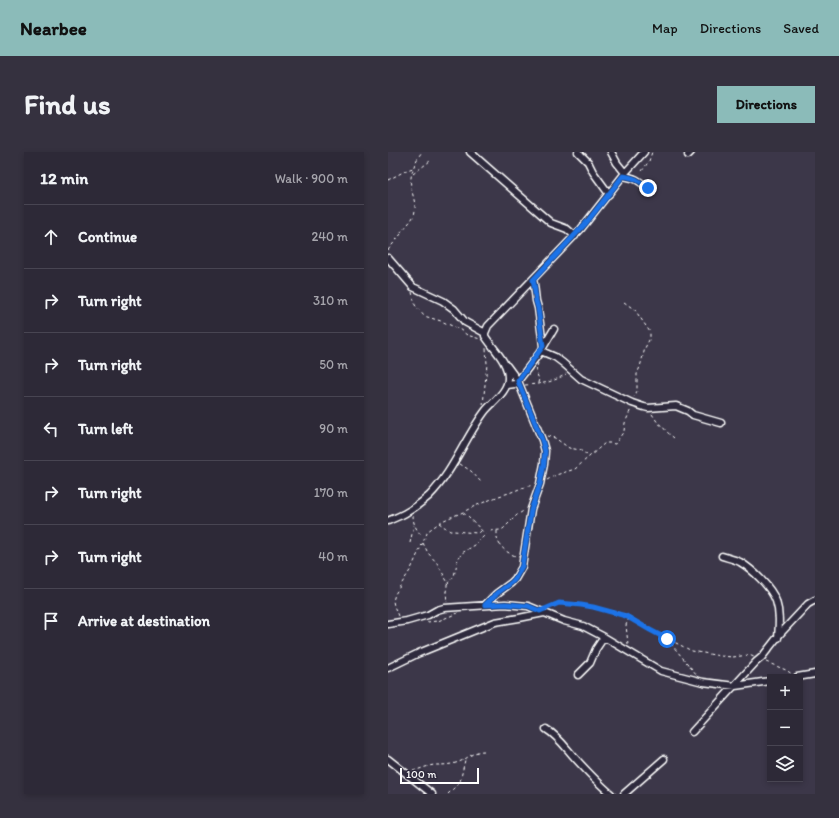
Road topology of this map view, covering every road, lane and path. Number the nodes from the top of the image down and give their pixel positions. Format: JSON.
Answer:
{"nodes":[{"id":1,"x":422,"y":152,"type":"edge"},
{"id":2,"x":470,"y":152,"type":"edge"},
{"id":3,"x":578,"y":152,"type":"edge"},
{"id":4,"x":611,"y":152,"type":"edge"},
{"id":5,"x":644,"y":152,"type":"edge"},
{"id":6,"x":652,"y":152,"type":"edge"},
{"id":7,"x":430,"y":161,"type":"dead end"},
{"id":8,"x":414,"y":168,"type":"junction"},
{"id":9,"x":642,"y":171,"type":"dead end"},
{"id":10,"x":624,"y":174,"type":"junction"},
{"id":11,"x":412,"y":175,"type":"junction"},
{"id":12,"x":388,"y":180,"type":"edge"},
{"id":13,"x":648,"y":188,"type":"dead end"},
{"id":14,"x":609,"y":194,"type":"junction"},
{"id":15,"x":575,"y":236,"type":"junction"},
{"id":16,"x":388,"y":250,"type":"edge"},
{"id":17,"x":388,"y":258,"type":"edge"},
{"id":18,"x":533,"y":280,"type":"junction"},
{"id":19,"x":410,"y":288,"type":"dead end"},
{"id":20,"x":624,"y":302,"type":"dead end"},
{"id":21,"x":554,"y":329,"type":"dead end"},
{"id":22,"x":485,"y":333,"type":"junction"},
{"id":23,"x":487,"y":343,"type":"junction"},
{"id":24,"x":540,"y":351,"type":"junction"},
{"id":25,"x":503,"y":360,"type":"junction"},
{"id":26,"x":571,"y":370,"type":"junction"},
{"id":27,"x":519,"y":383,"type":"junction"},
{"id":28,"x":537,"y":384,"type":"junction"},
{"id":29,"x":507,"y":385,"type":"junction"},
{"id":30,"x":631,"y":403,"type":"junction"},
{"id":31,"x":652,"y":407,"type":"junction"},
{"id":32,"x":483,"y":414,"type":"junction"},
{"id":33,"x":721,"y":423,"type":"dead end"},
{"id":34,"x":541,"y":437,"type":"junction"},
{"id":35,"x":674,"y":438,"type":"dead end"},
{"id":36,"x":590,"y":457,"type":"junction"},
{"id":37,"x":454,"y":461,"type":"junction"},
{"id":38,"x":480,"y":482,"type":"dead end"},
{"id":39,"x":540,"y":484,"type":"junction"},
{"id":40,"x":534,"y":501,"type":"junction"},
{"id":41,"x":412,"y":510,"type":"junction"},
{"id":42,"x":463,"y":512,"type":"junction"},
{"id":43,"x":388,"y":521,"type":"edge"},
{"id":44,"x":439,"y":523,"type":"junction"},
{"id":45,"x":414,"y":525,"type":"junction"},
{"id":46,"x":482,"y":531,"type":"junction"},
{"id":47,"x":497,"y":531,"type":"junction"},
{"id":48,"x":485,"y":534,"type":"junction"},
{"id":49,"x":424,"y":538,"type":"junction"},
{"id":50,"x":423,"y":542,"type":"junction"},
{"id":51,"x":410,"y":543,"type":"dead end"},
{"id":52,"x":722,"y":556,"type":"dead end"},
{"id":53,"x":523,"y":558,"type":"junction"},
{"id":54,"x":447,"y":584,"type":"junction"},
{"id":55,"x":815,"y":600,"type":"edge"},
{"id":56,"x":485,"y":605,"type":"junction"},
{"id":57,"x":448,"y":608,"type":"junction"},
{"id":58,"x":542,"y":612,"type":"junction"},
{"id":59,"x":459,"y":613,"type":"dead end"},
{"id":60,"x":629,"y":617,"type":"junction"},
{"id":61,"x":401,"y":622,"type":"junction"},
{"id":62,"x":426,"y":622,"type":"dead end"},
{"id":63,"x":388,"y":624,"type":"edge"},
{"id":64,"x":604,"y":637,"type":"junction"},
{"id":65,"x":778,"y":638,"type":"junction"},
{"id":66,"x":667,"y":639,"type":"junction"},
{"id":67,"x":627,"y":646,"type":"dead end"},
{"id":68,"x":760,"y":659,"type":"junction"},
{"id":69,"x":388,"y":668,"type":"edge"},
{"id":70,"x":792,"y":674,"type":"edge"},
{"id":71,"x":815,"y":674,"type":"edge"},
{"id":72,"x":578,"y":675,"type":"dead end"},
{"id":73,"x":803,"y":676,"type":"edge"},
{"id":74,"x":767,"y":681,"type":"edge"},
{"id":75,"x":703,"y":682,"type":"junction"},
{"id":76,"x":735,"y":686,"type":"junction"},
{"id":77,"x":546,"y":729,"type":"dead end"},
{"id":78,"x":692,"y":732,"type":"dead end"},
{"id":79,"x":484,"y":751,"type":"dead end"},
{"id":80,"x":388,"y":759,"type":"edge"},
{"id":81,"x":465,"y":759,"type":"junction"},
{"id":82,"x":664,"y":759,"type":"dead end"},
{"id":83,"x":406,"y":773,"type":"junction"},
{"id":84,"x":432,"y":794,"type":"edge"},
{"id":85,"x":448,"y":794,"type":"edge"},
{"id":86,"x":611,"y":794,"type":"edge"},
{"id":87,"x":624,"y":794,"type":"edge"}],
"edges":[{"from":1,"to":8,"type":"path"},
{"from":2,"to":15,"type":"street"},
{"from":3,"to":14,"type":"street"},
{"from":4,"to":10,"type":"street"},
{"from":5,"to":10,"type":"street"},
{"from":6,"to":9,"type":"path"},
{"from":7,"to":11,"type":"path"},
{"from":8,"to":11,"type":"path"},
{"from":8,"to":12,"type":"path"},
{"from":10,"to":13,"type":"street"},
{"from":10,"to":14,"type":"street"},
{"from":11,"to":16,"type":"path"},
{"from":14,"to":15,"type":"street"},
{"from":15,"to":18,"type":"street"},
{"from":17,"to":22,"type":"street"},
{"from":18,"to":22,"type":"street"},
{"from":18,"to":24,"type":"street"},
{"from":19,"to":23,"type":"path"},
{"from":20,"to":30,"type":"path"},
{"from":21,"to":24,"type":"street"},
{"from":22,"to":23,"type":"street"},
{"from":23,"to":25,"type":"street"},
{"from":23,"to":32,"type":"path"},
{"from":24,"to":26,"type":"street"},
{"from":24,"to":27,"type":"street"},
{"from":24,"to":28,"type":"path"},
{"from":25,"to":27,"type":"street"},
{"from":25,"to":29,"type":"street"},
{"from":26,"to":28,"type":"path"},
{"from":26,"to":30,"type":"street"},
{"from":27,"to":28,"type":"path"},
{"from":27,"to":29,"type":"street"},
{"from":27,"to":34,"type":"street"},
{"from":29,"to":32,"type":"street"},
{"from":30,"to":31,"type":"street"},
{"from":30,"to":36,"type":"path"},
{"from":31,"to":33,"type":"street"},
{"from":31,"to":35,"type":"path"},
{"from":32,"to":37,"type":"street"},
{"from":34,"to":36,"type":"path"},
{"from":34,"to":39,"type":"street"},
{"from":36,"to":39,"type":"path"},
{"from":37,"to":38,"type":"path"},
{"from":37,"to":41,"type":"street"},
{"from":39,"to":40,"type":"street"},
{"from":39,"to":42,"type":"path"},
{"from":40,"to":47,"type":"path"},
{"from":40,"to":53,"type":"street"},
{"from":41,"to":43,"type":"street"},
{"from":41,"to":45,"type":"path"},
{"from":42,"to":44,"type":"path"},
{"from":42,"to":46,"type":"path"},
{"from":44,"to":46,"type":"path"},
{"from":44,"to":49,"type":"path"},
{"from":45,"to":49,"type":"path"},
{"from":45,"to":51,"type":"path"},
{"from":46,"to":48,"type":"path"},
{"from":47,"to":48,"type":"path"},
{"from":47,"to":53,"type":"path"},
{"from":48,"to":54,"type":"path"},
{"from":49,"to":50,"type":"path"},
{"from":50,"to":54,"type":"path"},
{"from":50,"to":61,"type":"path"},
{"from":52,"to":65,"type":"street"},
{"from":53,"to":56,"type":"street"},
{"from":54,"to":57,"type":"path"},
{"from":55,"to":65,"type":"street"},
{"from":56,"to":57,"type":"street"},
{"from":56,"to":58,"type":"street"},
{"from":57,"to":61,"type":"street"},
{"from":58,"to":60,"type":"path"},
{"from":58,"to":64,"type":"street"},
{"from":58,"to":69,"type":"street"},
{"from":59,"to":62,"type":"path"},
{"from":60,"to":66,"type":"path"},
{"from":60,"to":67,"type":"path"},
{"from":61,"to":63,"type":"street"},
{"from":64,"to":72,"type":"street"},
{"from":64,"to":75,"type":"street"},
{"from":65,"to":68,"type":"street"},
{"from":66,"to":68,"type":"path"},
{"from":66,"to":75,"type":"path"},
{"from":68,"to":70,"type":"path"},
{"from":68,"to":76,"type":"street"},
{"from":71,"to":73,"type":"street"},
{"from":74,"to":76,"type":"street"},
{"from":75,"to":76,"type":"street"},
{"from":76,"to":78,"type":"street"},
{"from":77,"to":86,"type":"street"},
{"from":79,"to":81,"type":"path"},
{"from":80,"to":83,"type":"street"},
{"from":81,"to":83,"type":"path"},
{"from":81,"to":85,"type":"path"},
{"from":82,"to":87,"type":"street"},
{"from":83,"to":84,"type":"street"}]}
